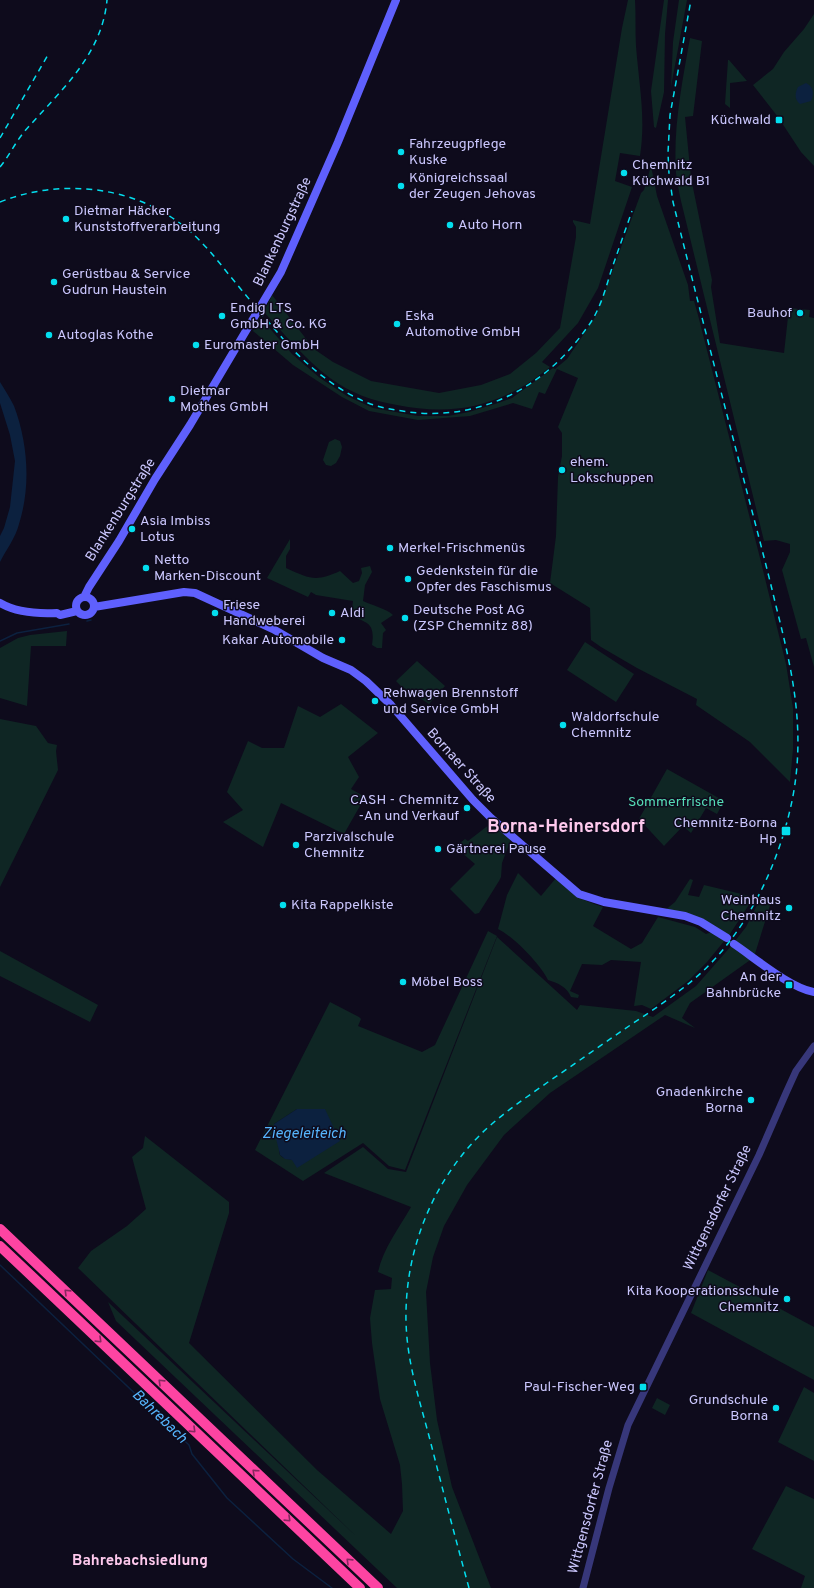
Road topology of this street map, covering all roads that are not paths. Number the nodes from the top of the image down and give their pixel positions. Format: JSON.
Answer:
{"nodes":[{"id":1,"x":396,"y":0,"type":"edge"},
{"id":2,"x":90,"y":601,"type":"junction"},
{"id":3,"x":0,"y":603,"type":"edge"},
{"id":4,"x":76,"y":608,"type":"junction"},
{"id":5,"x":727,"y":938,"type":"dead end"},
{"id":6,"x":734,"y":944,"type":"dead end"},
{"id":7,"x":814,"y":992,"type":"edge"},
{"id":8,"x":814,"y":1046,"type":"edge"},
{"id":9,"x":0,"y":1229,"type":"edge"},
{"id":10,"x":0,"y":1246,"type":"edge"},
{"id":11,"x":360,"y":1588,"type":"edge"},
{"id":12,"x":378,"y":1588,"type":"edge"},
{"id":13,"x":583,"y":1588,"type":"edge"}],
"edges":[{"from":1,"to":2,"type":"main road","name":"Blankenburgstraße"},
{"from":2,"to":4,"type":"main road"},
{"from":2,"to":4,"type":"main road"},
{"from":2,"to":5,"type":"main road","name":"Bornaer Straße"},
{"from":3,"to":4,"type":"main road"},
{"from":6,"to":7,"type":"main road"},
{"from":8,"to":13,"type":"street","name":"Wittgensdorfer Straße"},
{"from":12,"to":9,"type":"highway","one_way":true},
{"from":10,"to":11,"type":"highway","one_way":true}]}
